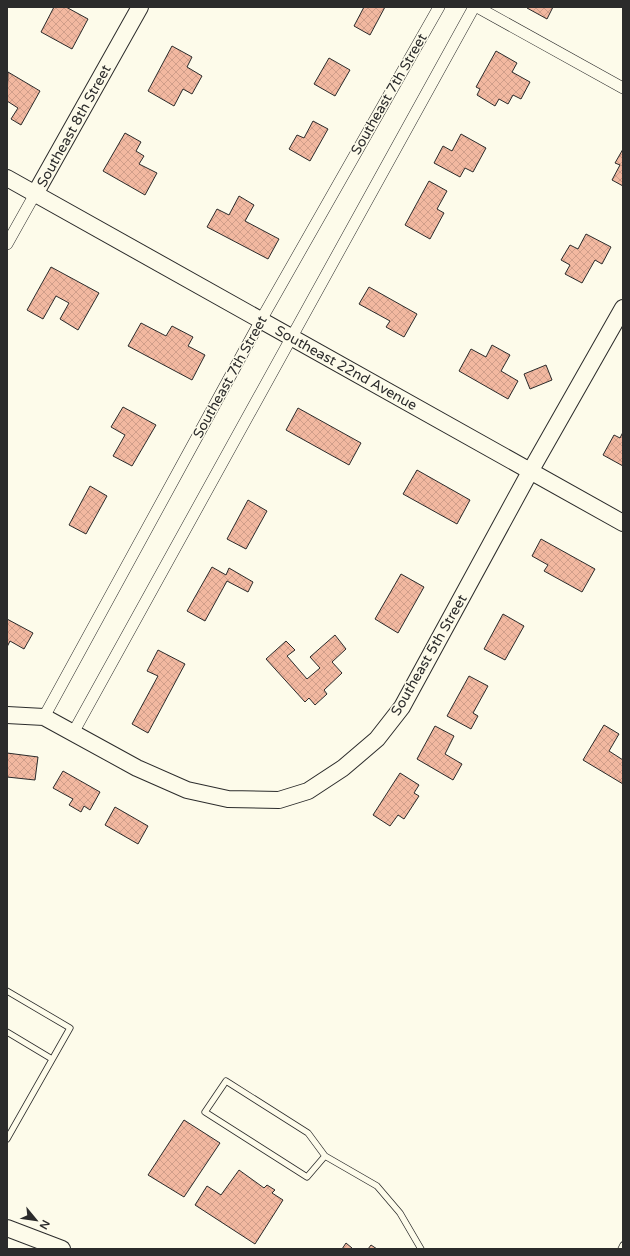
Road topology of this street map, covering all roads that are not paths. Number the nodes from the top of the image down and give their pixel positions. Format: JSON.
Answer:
{"nodes":[{"id":1,"x":140,"y":7,"type":"edge"},
{"id":2,"x":439,"y":7,"type":"edge"},
{"id":3,"x":474,"y":7,"type":"edge"},
{"id":4,"x":477,"y":7,"type":"edge"},
{"id":5,"x":623,"y":88,"type":"edge"},
{"id":6,"x":7,"y":178,"type":"edge"},
{"id":7,"x":35,"y":194,"type":"junction"},
{"id":8,"x":7,"y":244,"type":"edge"},
{"id":9,"x":623,"y":308,"type":"edge"},
{"id":10,"x":260,"y":320,"type":"junction"},
{"id":11,"x":291,"y":337,"type":"junction"},
{"id":12,"x":531,"y":470,"type":"junction"},
{"id":13,"x":623,"y":523,"type":"edge"},
{"id":14,"x":7,"y":715,"type":"edge"},
{"id":15,"x":44,"y":717,"type":"junction"},
{"id":16,"x":73,"y":733,"type":"junction"},
{"id":17,"x":7,"y":991,"type":"edge"},
{"id":18,"x":7,"y":1032,"type":"edge"},
{"id":19,"x":52,"y":1059,"type":"junction"},
{"id":20,"x":7,"y":1139,"type":"edge"},
{"id":21,"x":325,"y":1156,"type":"junction"},
{"id":22,"x":7,"y":1228,"type":"edge"},
{"id":23,"x":623,"y":1245,"type":"edge"},
{"id":24,"x":62,"y":1249,"type":"edge"},
{"id":25,"x":421,"y":1249,"type":"edge"},
{"id":26,"x":620,"y":1249,"type":"edge"}],
"edges":[{"from":1,"to":7,"type":"street","name":"Southeast 8th Street"},
{"from":2,"to":10,"type":"street","name":"Southeast 7th Street"},
{"from":3,"to":11,"type":"street"},
{"from":4,"to":5,"type":"street"},
{"from":6,"to":7,"type":"street","name":"Southeast 22nd Avenue"},
{"from":7,"to":8,"type":"street","name":"Southeast 8th Street"},
{"from":7,"to":10,"type":"street","name":"Southeast 22nd Avenue"},
{"from":9,"to":12,"type":"street","name":"Southeast 5th Street"},
{"from":10,"to":11,"type":"street","name":"Southeast 22nd Avenue"},
{"from":10,"to":15,"type":"street","name":"Southeast 7th Street"},
{"from":11,"to":12,"type":"street","name":"Southeast 22nd Avenue"},
{"from":11,"to":16,"type":"street"},
{"from":12,"to":13,"type":"street","name":"Southeast 22nd Avenue"},
{"from":12,"to":16,"type":"street","name":"Southeast 5th Street"},
{"from":14,"to":15,"type":"street"},
{"from":15,"to":16,"type":"street","name":"Southeast 5th Street"},
{"from":17,"to":19,"type":"lane"},
{"from":18,"to":19,"type":"lane"},
{"from":19,"to":20,"type":"lane"},
{"from":21,"to":21,"type":"lane"},
{"from":21,"to":25,"type":"lane"},
{"from":22,"to":24,"type":"street"},
{"from":23,"to":26,"type":"lane"}]}
